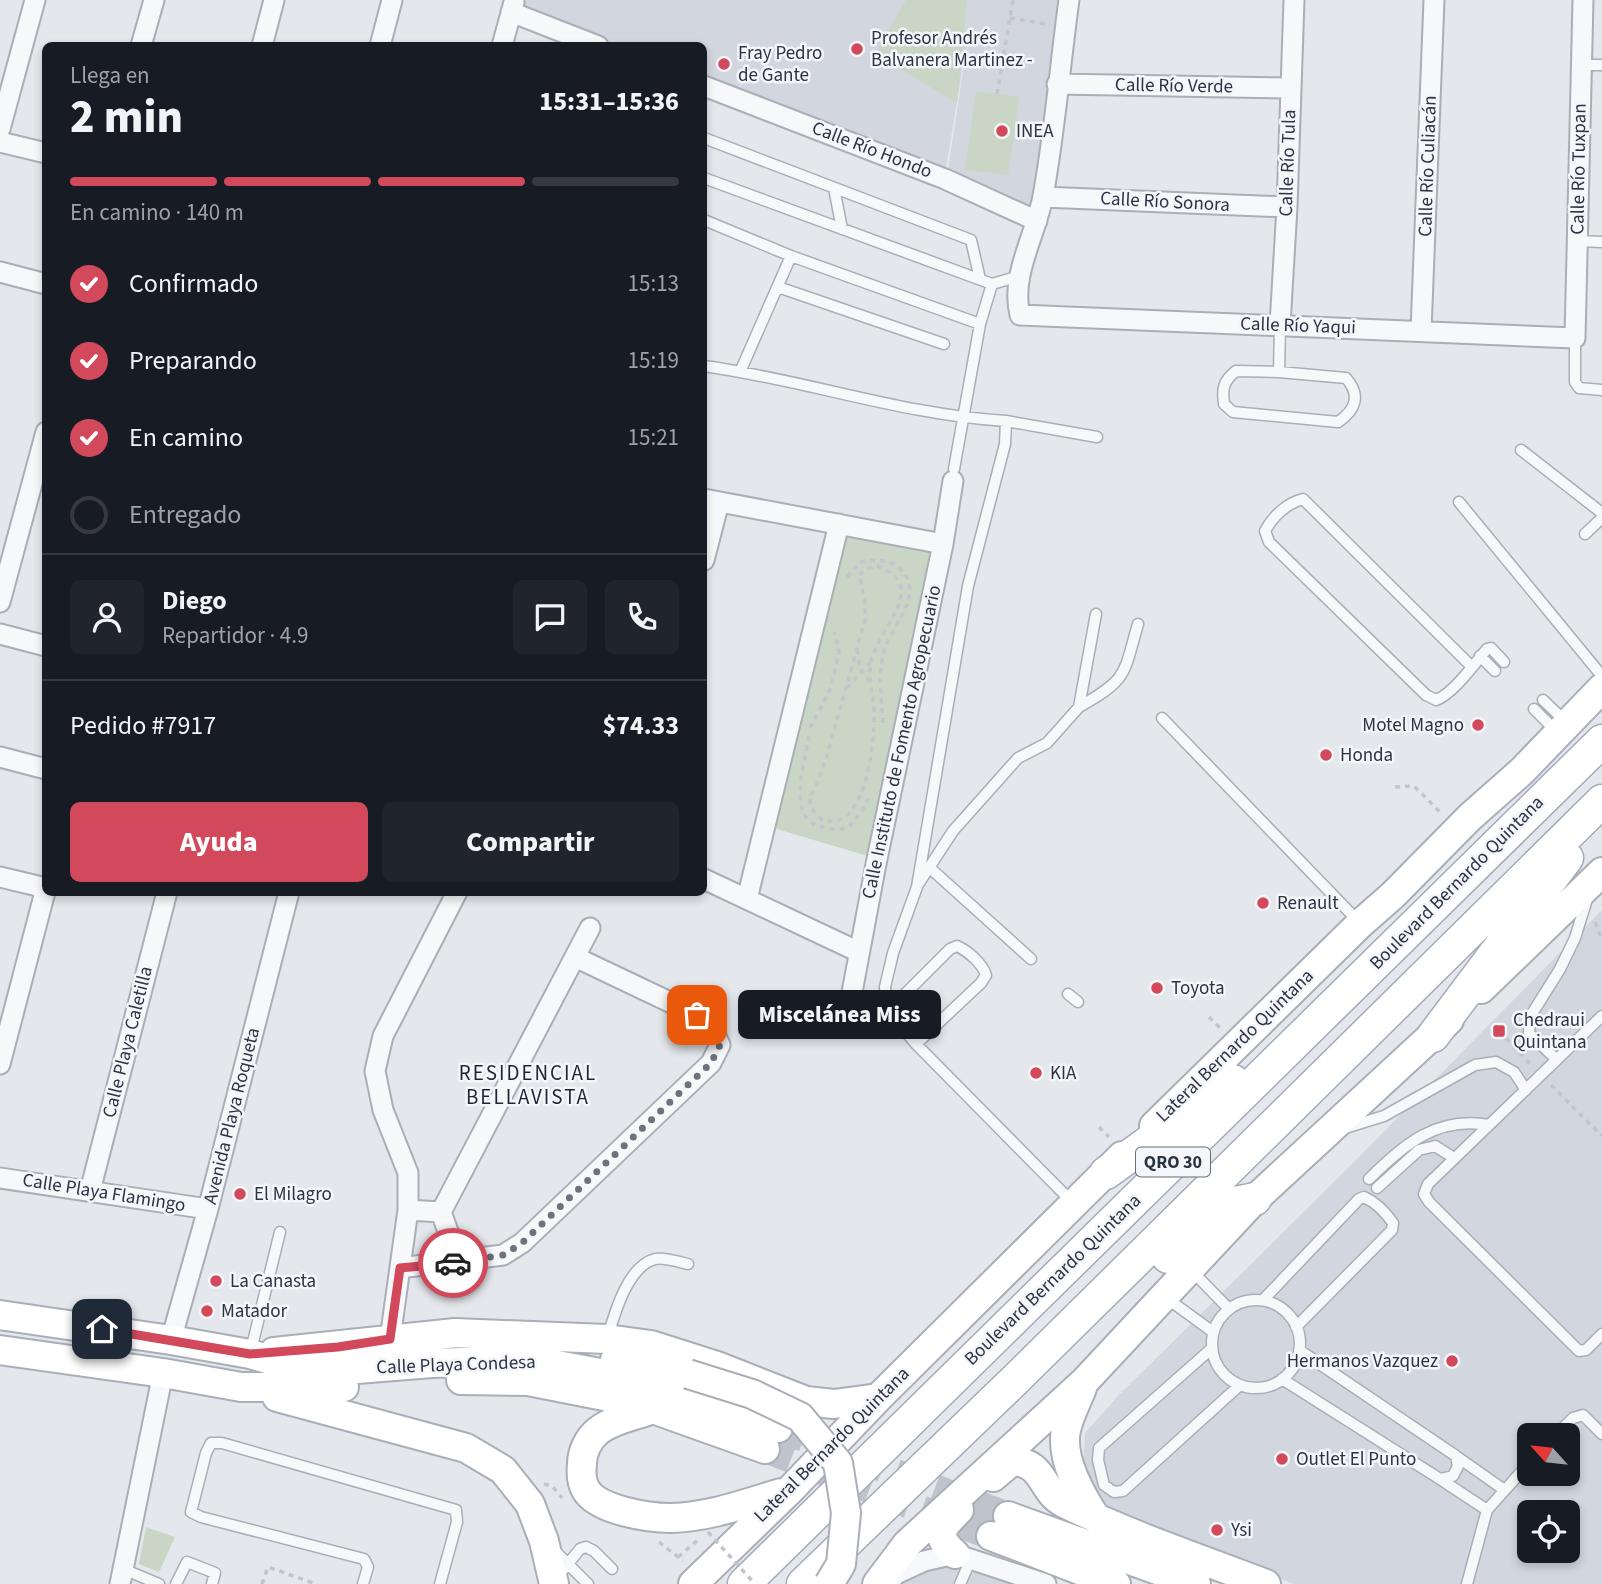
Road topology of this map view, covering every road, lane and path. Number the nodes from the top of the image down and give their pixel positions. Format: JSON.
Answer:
{"nodes":[{"id":1,"x":35,"y":0,"type":"edge"},
{"id":2,"x":153,"y":0,"type":"edge"},
{"id":3,"x":274,"y":0,"type":"edge"},
{"id":4,"x":392,"y":0,"type":"edge"},
{"id":5,"x":1013,"y":0,"type":"edge"},
{"id":6,"x":1069,"y":0,"type":"edge"},
{"id":7,"x":1294,"y":0,"type":"edge"},
{"id":8,"x":1434,"y":0,"type":"edge"},
{"id":9,"x":1583,"y":0,"type":"edge"},
{"id":10,"x":513,"y":6,"type":"edge"},
{"id":11,"x":1010,"y":18,"type":"junction"},
{"id":12,"x":1047,"y":24,"type":"dead end"},
{"id":13,"x":142,"y":42,"type":"edge"},
{"id":14,"x":263,"y":42,"type":"edge"},
{"id":15,"x":381,"y":42,"type":"edge"},
{"id":16,"x":503,"y":42,"type":"edge"},
{"id":17,"x":590,"y":42,"type":"edge"},
{"id":18,"x":1582,"y":65,"type":"junction"},
{"id":19,"x":1602,"y":65,"type":"edge"},
{"id":20,"x":1057,"y":84,"type":"junction"},
{"id":21,"x":707,"y":87,"type":"edge"},
{"id":22,"x":1291,"y":88,"type":"junction"},
{"id":23,"x":997,"y":94,"type":"dead end"},
{"id":24,"x":0,"y":129,"type":"edge"},
{"id":25,"x":707,"y":139,"type":"edge"},
{"id":26,"x":0,"y":142,"type":"edge"},
{"id":27,"x":42,"y":152,"type":"edge"},
{"id":28,"x":707,"y":179,"type":"edge"},
{"id":29,"x":834,"y":188,"type":"junction"},
{"id":30,"x":1043,"y":197,"type":"junction"},
{"id":31,"x":1287,"y":207,"type":"junction"},
{"id":32,"x":707,"y":221,"type":"edge"},
{"id":33,"x":1037,"y":221,"type":"junction"},
{"id":34,"x":842,"y":229,"type":"junction"},
{"id":35,"x":1577,"y":241,"type":"junction"},
{"id":36,"x":1602,"y":242,"type":"edge"},
{"id":37,"x":791,"y":256,"type":"junction"},
{"id":38,"x":0,"y":272,"type":"edge"},
{"id":39,"x":1020,"y":276,"type":"junction"},
{"id":40,"x":980,"y":279,"type":"junction"},
{"id":41,"x":42,"y":283,"type":"edge"},
{"id":42,"x":992,"y":284,"type":"junction"},
{"id":43,"x":778,"y":287,"type":"junction"},
{"id":44,"x":979,"y":324,"type":"junction"},
{"id":45,"x":1280,"y":325,"type":"junction"},
{"id":46,"x":1422,"y":331,"type":"junction"},
{"id":47,"x":1575,"y":338,"type":"junction"},
{"id":48,"x":944,"y":344,"type":"dead end"},
{"id":49,"x":707,"y":366,"type":"edge"},
{"id":50,"x":740,"y":372,"type":"junction"},
{"id":51,"x":1279,"y":372,"type":"junction"},
{"id":52,"x":1602,"y":390,"type":"edge"},
{"id":53,"x":963,"y":416,"type":"junction"},
{"id":54,"x":1006,"y":421,"type":"junction"},
{"id":55,"x":1097,"y":438,"type":"dead end"},
{"id":56,"x":42,"y":447,"type":"edge"},
{"id":57,"x":1521,"y":450,"type":"dead end"},
{"id":58,"x":954,"y":475,"type":"joint"},
{"id":59,"x":711,"y":500,"type":"edge"},
{"id":60,"x":1459,"y":502,"type":"dead end"},
{"id":61,"x":1602,"y":513,"type":"edge"},
{"id":62,"x":1602,"y":518,"type":"edge"},
{"id":63,"x":839,"y":524,"type":"junction"},
{"id":64,"x":707,"y":534,"type":"edge"},
{"id":65,"x":1585,"y":534,"type":"dead end"},
{"id":66,"x":943,"y":544,"type":"junction"},
{"id":67,"x":844,"y":586,"type":"dead end"},
{"id":68,"x":0,"y":602,"type":"edge"},
{"id":69,"x":1096,"y":614,"type":"dead end"},
{"id":70,"x":835,"y":620,"type":"dead end"},
{"id":71,"x":1138,"y":624,"type":"dead end"},
{"id":72,"x":0,"y":634,"type":"edge"},
{"id":73,"x":42,"y":645,"type":"edge"},
{"id":74,"x":857,"y":646,"type":"junction"},
{"id":75,"x":1480,"y":656,"type":"junction"},
{"id":76,"x":871,"y":662,"type":"junction"},
{"id":77,"x":1504,"y":662,"type":"dead end"},
{"id":78,"x":1472,"y":667,"type":"junction"},
{"id":79,"x":861,"y":671,"type":"junction"},
{"id":80,"x":1495,"y":671,"type":"dead end"},
{"id":81,"x":1602,"y":676,"type":"edge"},
{"id":82,"x":870,"y":683,"type":"junction"},
{"id":83,"x":1602,"y":688,"type":"edge"},
{"id":84,"x":846,"y":690,"type":"junction"},
{"id":85,"x":1543,"y":700,"type":"dead end"},
{"id":86,"x":1079,"y":707,"type":"junction"},
{"id":87,"x":1534,"y":709,"type":"dead end"},
{"id":88,"x":1162,"y":718,"type":"dead end"},
{"id":89,"x":1563,"y":728,"type":"junction"},
{"id":90,"x":884,"y":734,"type":"dead end"},
{"id":91,"x":1602,"y":741,"type":"edge"},
{"id":92,"x":0,"y":757,"type":"edge"},
{"id":93,"x":42,"y":768,"type":"edge"},
{"id":94,"x":1395,"y":787,"type":"dead end"},
{"id":95,"x":872,"y":791,"type":"dead end"},
{"id":96,"x":1602,"y":801,"type":"edge"},
{"id":97,"x":1602,"y":811,"type":"edge"},
{"id":98,"x":1458,"y":831,"type":"junction"},
{"id":99,"x":930,"y":869,"type":"junction"},
{"id":100,"x":1597,"y":876,"type":"edge"},
{"id":101,"x":0,"y":877,"type":"edge"},
{"id":102,"x":707,"y":880,"type":"edge"},
{"id":103,"x":42,"y":887,"type":"edge"},
{"id":104,"x":917,"y":887,"type":"junction"},
{"id":105,"x":44,"y":896,"type":"edge"},
{"id":106,"x":166,"y":896,"type":"edge"},
{"id":107,"x":288,"y":896,"type":"edge"},
{"id":108,"x":455,"y":896,"type":"edge"},
{"id":109,"x":747,"y":900,"type":"junction"},
{"id":110,"x":1360,"y":924,"type":"junction"},
{"id":111,"x":590,"y":928,"type":"dead end"},
{"id":112,"x":859,"y":952,"type":"junction"},
{"id":113,"x":575,"y":957,"type":"junction"},
{"id":114,"x":1031,"y":959,"type":"dead end"},
{"id":115,"x":1068,"y":994,"type":"dead end"},
{"id":116,"x":1078,"y":1002,"type":"dead end"},
{"id":117,"x":849,"y":1003,"type":"dead end"},
{"id":118,"x":888,"y":1011,"type":"junction"},
{"id":119,"x":1602,"y":1016,"type":"edge"},
{"id":120,"x":1314,"y":1024,"type":"junction"},
{"id":121,"x":1433,"y":1036,"type":"junction"},
{"id":122,"x":916,"y":1044,"type":"junction"},
{"id":123,"x":1556,"y":1059,"type":"junction"},
{"id":124,"x":0,"y":1064,"type":"edge"},
{"id":125,"x":1525,"y":1090,"type":"junction"},
{"id":126,"x":1489,"y":1125,"type":"junction"},
{"id":127,"x":1321,"y":1136,"type":"junction"},
{"id":128,"x":1454,"y":1158,"type":"junction"},
{"id":129,"x":1106,"y":1173,"type":"junction"},
{"id":130,"x":0,"y":1178,"type":"edge"},
{"id":131,"x":1369,"y":1179,"type":"dead end"},
{"id":132,"x":1377,"y":1188,"type":"dead end"},
{"id":133,"x":90,"y":1191,"type":"junction"},
{"id":134,"x":1255,"y":1199,"type":"junction"},
{"id":135,"x":1074,"y":1203,"type":"junction"},
{"id":136,"x":208,"y":1209,"type":"junction"},
{"id":137,"x":408,"y":1210,"type":"junction"},
{"id":138,"x":441,"y":1212,"type":"junction"},
{"id":139,"x":280,"y":1232,"type":"dead end"},
{"id":140,"x":459,"y":1262,"type":"junction"},
{"id":141,"x":688,"y":1264,"type":"dead end"},
{"id":142,"x":400,"y":1268,"type":"junction"},
{"id":143,"x":1189,"y":1269,"type":"junction"},
{"id":144,"x":1164,"y":1296,"type":"junction"},
{"id":145,"x":1263,"y":1300,"type":"junction"},
{"id":146,"x":1228,"y":1308,"type":"junction"},
{"id":147,"x":0,"y":1315,"type":"edge"},
{"id":148,"x":1296,"y":1327,"type":"junction"},
{"id":149,"x":1213,"y":1332,"type":"junction"},
{"id":150,"x":1602,"y":1334,"type":"edge"},
{"id":151,"x":390,"y":1339,"type":"junction"},
{"id":152,"x":607,"y":1339,"type":"junction"},
{"id":153,"x":171,"y":1340,"type":"junction"},
{"id":154,"x":1211,"y":1349,"type":"junction"},
{"id":155,"x":0,"y":1350,"type":"edge"},
{"id":156,"x":1299,"y":1350,"type":"junction"},
{"id":157,"x":250,"y":1354,"type":"junction"},
{"id":158,"x":163,"y":1373,"type":"junction"},
{"id":159,"x":1017,"y":1378,"type":"junction"},
{"id":160,"x":1282,"y":1379,"type":"junction"},
{"id":161,"x":1085,"y":1381,"type":"junction"},
{"id":162,"x":1240,"y":1385,"type":"junction"},
{"id":163,"x":241,"y":1387,"type":"junction"},
{"id":164,"x":878,"y":1398,"type":"junction"},
{"id":165,"x":653,"y":1409,"type":"junction"},
{"id":166,"x":1568,"y":1423,"type":"edge"},
{"id":167,"x":1602,"y":1434,"type":"edge"},
{"id":168,"x":1456,"y":1456,"type":"junction"},
{"id":169,"x":1517,"y":1475,"type":"edge"},
{"id":170,"x":1440,"y":1479,"type":"junction"},
{"id":171,"x":1503,"y":1489,"type":"junction"},
{"id":172,"x":790,"y":1490,"type":"junction"},
{"id":173,"x":1487,"y":1510,"type":"junction"},
{"id":174,"x":1096,"y":1518,"type":"junction"},
{"id":175,"x":708,"y":1532,"type":"dead end"},
{"id":176,"x":698,"y":1540,"type":"dead end"},
{"id":177,"x":963,"y":1556,"type":"junction"},
{"id":178,"x":678,"y":1557,"type":"dead end"},
{"id":179,"x":612,"y":1569,"type":"dead end"},
{"id":180,"x":121,"y":1577,"type":"edge"},
{"id":181,"x":558,"y":1578,"type":"edge"},
{"id":182,"x":159,"y":1584,"type":"edge"},
{"id":183,"x":176,"y":1584,"type":"edge"},
{"id":184,"x":212,"y":1584,"type":"edge"},
{"id":185,"x":262,"y":1584,"type":"edge"},
{"id":186,"x":316,"y":1584,"type":"edge"},
{"id":187,"x":363,"y":1584,"type":"edge"},
{"id":188,"x":440,"y":1584,"type":"edge"},
{"id":189,"x":588,"y":1584,"type":"edge"},
{"id":190,"x":692,"y":1584,"type":"edge"},
{"id":191,"x":744,"y":1584,"type":"edge"},
{"id":192,"x":755,"y":1584,"type":"edge"},
{"id":193,"x":803,"y":1584,"type":"edge"},
{"id":194,"x":828,"y":1584,"type":"edge"},
{"id":195,"x":877,"y":1584,"type":"edge"},
{"id":196,"x":886,"y":1584,"type":"edge"},
{"id":197,"x":960,"y":1584,"type":"edge"},
{"id":198,"x":1046,"y":1584,"type":"edge"},
{"id":199,"x":1116,"y":1584,"type":"edge"},
{"id":200,"x":1196,"y":1584,"type":"edge"},
{"id":201,"x":1266,"y":1584,"type":"edge"},
{"id":202,"x":1467,"y":1584,"type":"edge"}],
"edges":[{"from":1,"to":24,"type":"street"},
{"from":2,"to":13,"type":"street"},
{"from":3,"to":14,"type":"street"},
{"from":4,"to":15,"type":"street"},
{"from":5,"to":11,"type":"path"},
{"from":6,"to":20,"type":"street"},
{"from":7,"to":22,"type":"street","name":"Calle Río Tula"},
{"from":8,"to":46,"type":"street","name":"Calle Río Culiacán"},
{"from":9,"to":18,"type":"street","name":"Calle Río Tuxpan"},
{"from":10,"to":16,"type":"street"},
{"from":10,"to":17,"type":"street"},
{"from":11,"to":12,"type":"path"},
{"from":11,"to":23,"type":"path"},
{"from":18,"to":19,"type":"lane"},
{"from":18,"to":35,"type":"street","name":"Calle Río Tuxpan"},
{"from":20,"to":22,"type":"street","name":"Calle Río Verde"},
{"from":20,"to":30,"type":"street"},
{"from":21,"to":33,"type":"street","name":"Calle Río Hondo"},
{"from":22,"to":31,"type":"street","name":"Calle Río Tula"},
{"from":25,"to":29,"type":"lane"},
{"from":26,"to":27,"type":"street"},
{"from":28,"to":34,"type":"lane"},
{"from":29,"to":34,"type":"lane"},
{"from":29,"to":40,"type":"lane"},
{"from":30,"to":31,"type":"street","name":"Calle Río Sonora"},
{"from":30,"to":33,"type":"street"},
{"from":31,"to":45,"type":"street","name":"Calle Río Tula"},
{"from":32,"to":37,"type":"lane"},
{"from":33,"to":39,"type":"street"},
{"from":34,"to":40,"type":"lane"},
{"from":35,"to":36,"type":"lane"},
{"from":35,"to":47,"type":"street","name":"Calle Río Tuxpan"},
{"from":37,"to":43,"type":"lane"},
{"from":37,"to":44,"type":"lane"},
{"from":38,"to":41,"type":"street"},
{"from":39,"to":42,"type":"lane"},
{"from":39,"to":45,"type":"street","name":"Calle Río Yaqui"},
{"from":40,"to":42,"type":"lane"},
{"from":42,"to":44,"type":"lane"},
{"from":43,"to":48,"type":"lane"},
{"from":43,"to":50,"type":"lane"},
{"from":44,"to":53,"type":"lane"},
{"from":45,"to":46,"type":"street","name":"Calle Río Yaqui"},
{"from":45,"to":51,"type":"lane"},
{"from":46,"to":47,"type":"street","name":"Calle Río Yaqui"},
{"from":47,"to":52,"type":"lane"},
{"from":49,"to":50,"type":"lane"},
{"from":50,"to":53,"type":"lane"},
{"from":51,"to":51,"type":"lane"},
{"from":53,"to":54,"type":"lane"},
{"from":53,"to":58,"type":"lane"},
{"from":54,"to":55,"type":"lane"},
{"from":54,"to":104,"type":"lane"},
{"from":56,"to":68,"type":"street"},
{"from":57,"to":61,"type":"lane"},
{"from":58,"to":66,"type":"street","name":"Calle Instituto de Fomento Agropecuario"},
{"from":59,"to":63,"type":"street"},
{"from":59,"to":64,"type":"street"},
{"from":60,"to":81,"type":"lane"},
{"from":62,"to":65,"type":"lane"},
{"from":63,"to":66,"type":"street"},
{"from":63,"to":109,"type":"street"},
{"from":66,"to":112,"type":"street","name":"Calle Instituto de Fomento Agropecuario"},
{"from":67,"to":90,"type":"path"},
{"from":69,"to":86,"type":"lane"},
{"from":70,"to":95,"type":"path"},
{"from":71,"to":86,"type":"lane"},
{"from":72,"to":73,"type":"street"},
{"from":74,"to":76,"type":"path"},
{"from":74,"to":79,"type":"path"},
{"from":74,"to":84,"type":"path"},
{"from":75,"to":77,"type":"lane"},
{"from":75,"to":78,"type":"lane"},
{"from":75,"to":80,"type":"lane"},
{"from":76,"to":79,"type":"path"},
{"from":76,"to":82,"type":"path"},
{"from":78,"to":78,"type":"lane"},
{"from":79,"to":82,"type":"path"},
{"from":79,"to":84,"type":"path"},
{"from":82,"to":84,"type":"path"},
{"from":83,"to":89,"type":"street","name":"Lateral Bernardo Quintana"},
{"from":85,"to":89,"type":"lane"},
{"from":86,"to":99,"type":"lane"},
{"from":87,"to":89,"type":"lane"},
{"from":88,"to":110,"type":"lane"},
{"from":89,"to":98,"type":"street","name":"Lateral Bernardo Quintana"},
{"from":91,"to":120,"type":"main road","name":"Boulevard Bernardo Quintana","number":"QRO 30"},
{"from":92,"to":93,"type":"street"},
{"from":94,"to":98,"type":"path"},
{"from":96,"to":159,"type":"main road","number":"QRO 30"},
{"from":97,"to":121,"type":"main road"},
{"from":98,"to":110,"type":"street","name":"Lateral Bernardo Quintana"},
{"from":99,"to":104,"type":"lane"},
{"from":99,"to":114,"type":"lane"},
{"from":100,"to":121,"type":"street"},
{"from":100,"to":123,"type":"lane"},
{"from":101,"to":103,"type":"street"},
{"from":102,"to":109,"type":"street"},
{"from":104,"to":118,"type":"lane"},
{"from":105,"to":124,"type":"street"},
{"from":106,"to":133,"type":"street","name":"Calle Playa Caletilla"},
{"from":107,"to":136,"type":"street","name":"Avenida Playa Roqueta"},
{"from":108,"to":137,"type":"street"},
{"from":109,"to":112,"type":"street"},
{"from":110,"to":129,"type":"street","name":"Lateral Bernardo Quintana"},
{"from":111,"to":113,"type":"street"},
{"from":112,"to":117,"type":"street","name":"Calle Instituto de Fomento Agropecuario"},
{"from":113,"to":138,"type":"street"},
{"from":113,"to":140,"type":"street"},
{"from":115,"to":116,"type":"lane"},
{"from":118,"to":122,"type":"lane"},
{"from":118,"to":122,"type":"lane"},
{"from":119,"to":123,"type":"lane"},
{"from":120,"to":129,"type":"main road"},
{"from":120,"to":191,"type":"main road","name":"Boulevard Bernardo Quintana","number":"QRO 30"},
{"from":121,"to":127,"type":"street"},
{"from":122,"to":135,"type":"lane"},
{"from":123,"to":125,"type":"lane"},
{"from":125,"to":126,"type":"lane"},
{"from":125,"to":127,"type":"lane"},
{"from":126,"to":128,"type":"lane"},
{"from":126,"to":131,"type":"lane"},
{"from":127,"to":134,"type":"street"},
{"from":128,"to":132,"type":"lane"},
{"from":128,"to":150,"type":"lane"},
{"from":129,"to":135,"type":"street","name":"Lateral Bernardo Quintana"},
{"from":130,"to":133,"type":"street","name":"Calle Playa Flamingo"},
{"from":133,"to":136,"type":"street","name":"Calle Playa Flamingo"},
{"from":134,"to":143,"type":"street"},
{"from":134,"to":159,"type":"main road"},
{"from":135,"to":164,"type":"street","name":"Lateral Bernardo Quintana"},
{"from":136,"to":153,"type":"street","name":"Avenida Playa Roqueta"},
{"from":137,"to":138,"type":"street"},
{"from":137,"to":142,"type":"street"},
{"from":138,"to":140,"type":"street"},
{"from":139,"to":157,"type":"lane"},
{"from":140,"to":142,"type":"street"},
{"from":141,"to":152,"type":"lane"},
{"from":142,"to":151,"type":"street"},
{"from":143,"to":144,"type":"street"},
{"from":143,"to":146,"type":"lane"},
{"from":144,"to":149,"type":"lane"},
{"from":144,"to":161,"type":"street"},
{"from":145,"to":146,"type":"lane"},
{"from":145,"to":148,"type":"lane"},
{"from":145,"to":148,"type":"lane"},
{"from":146,"to":149,"type":"lane"},
{"from":147,"to":153,"type":"street","name":"Calle Playa Condesa"},
{"from":148,"to":156,"type":"lane"},
{"from":149,"to":154,"type":"lane"},
{"from":151,"to":152,"type":"street"},
{"from":151,"to":157,"type":"street"},
{"from":152,"to":164,"type":"street"},
{"from":153,"to":157,"type":"street","name":"Calle Playa Condesa"},
{"from":154,"to":162,"type":"lane"},
{"from":154,"to":162,"type":"lane"},
{"from":155,"to":158,"type":"street","name":"Calle Playa Condesa"},
{"from":156,"to":160,"type":"lane"},
{"from":156,"to":168,"type":"lane"},
{"from":157,"to":165,"type":"street","name":"Calle Playa Condesa"},
{"from":157,"to":194,"type":"street","bridge":true},
{"from":158,"to":163,"type":"street","name":"Calle Playa Condesa"},
{"from":158,"to":180,"type":"street"},
{"from":159,"to":193,"type":"main road","number":"QRO 30"},
{"from":160,"to":162,"type":"lane"},
{"from":160,"to":170,"type":"lane"},
{"from":161,"to":174,"type":"street"},
{"from":161,"to":195,"type":"street"},
{"from":163,"to":165,"type":"street","name":"Calle Playa Condesa"},
{"from":163,"to":181,"type":"street"},
{"from":164,"to":172,"type":"street","name":"Lateral Bernardo Quintana"},
{"from":165,"to":172,"type":"street"},
{"from":166,"to":167,"type":"lane"},
{"from":168,"to":170,"type":"lane"},
{"from":168,"to":171,"type":"lane"},
{"from":169,"to":171,"type":"lane"},
{"from":170,"to":173,"type":"lane"},
{"from":171,"to":173,"type":"lane"},
{"from":172,"to":190,"type":"street","name":"Lateral Bernardo Quintana"},
{"from":173,"to":202,"type":"lane"},
{"from":174,"to":177,"type":"street"},
{"from":174,"to":201,"type":"street"},
{"from":175,"to":192,"type":"path","bridge":true},
{"from":176,"to":178,"type":"path"},
{"from":177,"to":196,"type":"street"},
{"from":177,"to":197,"type":"lane"},
{"from":177,"to":198,"type":"street"},
{"from":179,"to":181,"type":"lane"},
{"from":180,"to":182,"type":"lane"},
{"from":181,"to":189,"type":"lane"},
{"from":183,"to":184,"type":"lane"},
{"from":185,"to":186,"type":"path"},
{"from":187,"to":188,"type":"lane"},
{"from":199,"to":200,"type":"street"}]}
